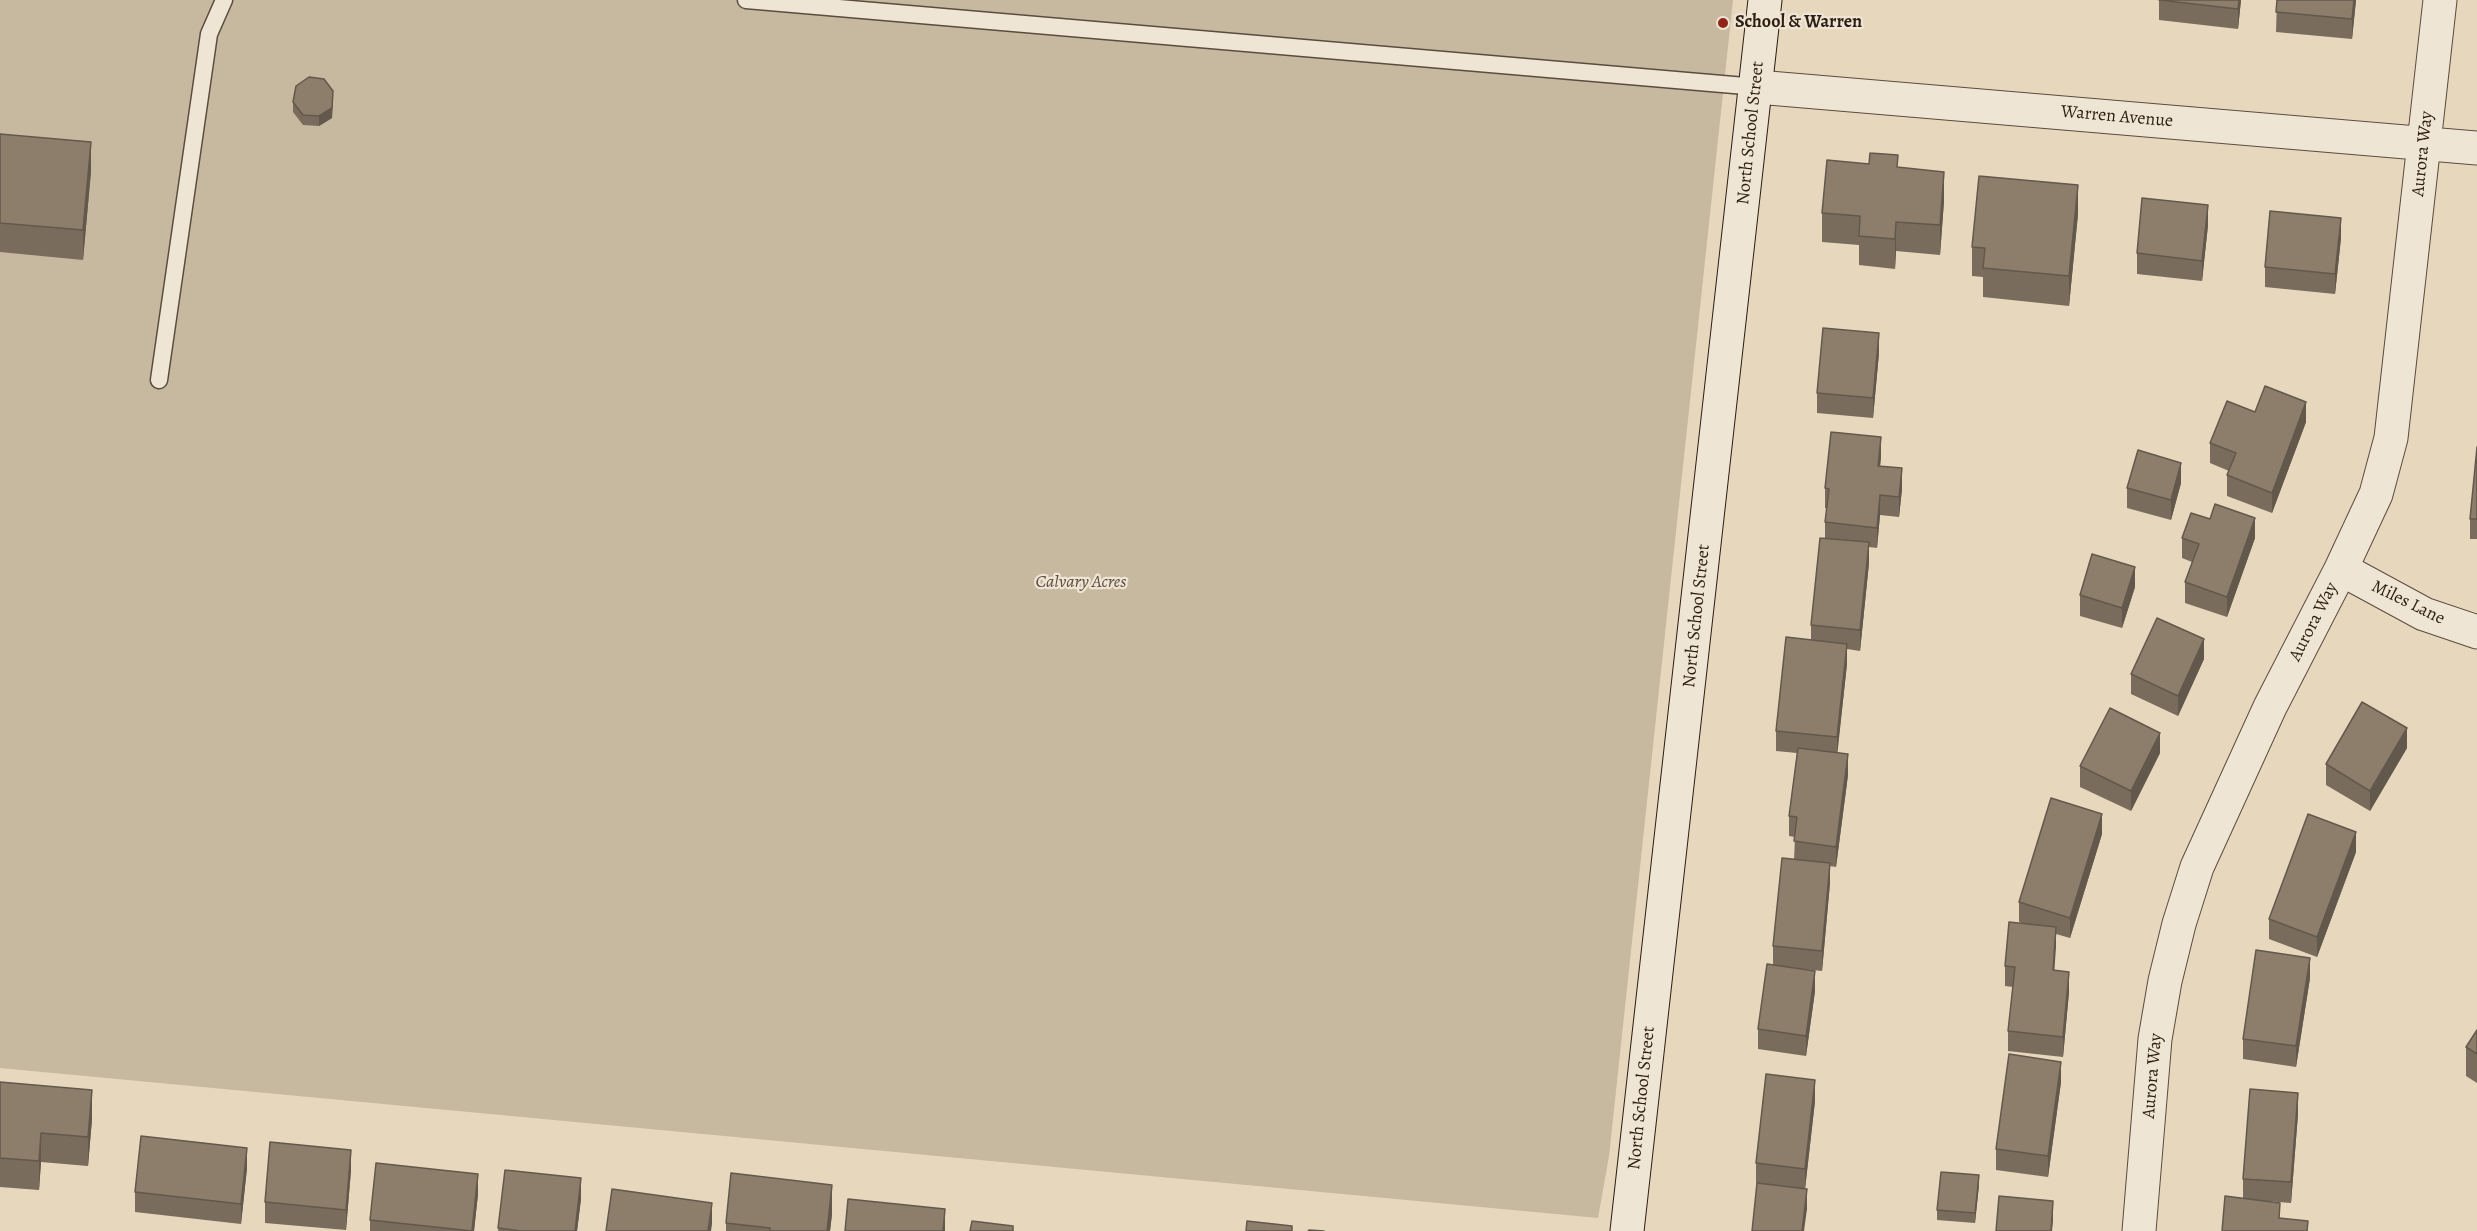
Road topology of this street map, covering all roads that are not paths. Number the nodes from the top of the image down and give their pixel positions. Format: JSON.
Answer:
{"nodes":[{"id":1,"x":224,"y":0,"type":"edge"},
{"id":2,"x":746,"y":0,"type":"edge"},
{"id":3,"x":1765,"y":0,"type":"edge"},
{"id":4,"x":2440,"y":0,"type":"edge"},
{"id":5,"x":1757,"y":87,"type":"junction"},
{"id":6,"x":2424,"y":144,"type":"junction"},
{"id":7,"x":2477,"y":148,"type":"edge"},
{"id":8,"x":159,"y":380,"type":"dead end"},
{"id":9,"x":2342,"y":569,"type":"junction"},
{"id":10,"x":2477,"y":632,"type":"edge"},
{"id":11,"x":1627,"y":1231,"type":"edge"},
{"id":12,"x":2139,"y":1231,"type":"edge"}],
"edges":[{"from":1,"to":8,"type":"lane"},
{"from":2,"to":5,"type":"lane"},
{"from":3,"to":5,"type":"street","name":"North School Street"},
{"from":4,"to":6,"type":"street","name":"Aurora Way"},
{"from":5,"to":6,"type":"street","name":"Warren Avenue"},
{"from":5,"to":11,"type":"street","name":"North School Street"},
{"from":6,"to":7,"type":"street","name":"Warren Avenue"},
{"from":6,"to":9,"type":"street","name":"Aurora Way"},
{"from":9,"to":10,"type":"street","name":"Miles Lane"},
{"from":9,"to":12,"type":"street","name":"Aurora Way"}]}
